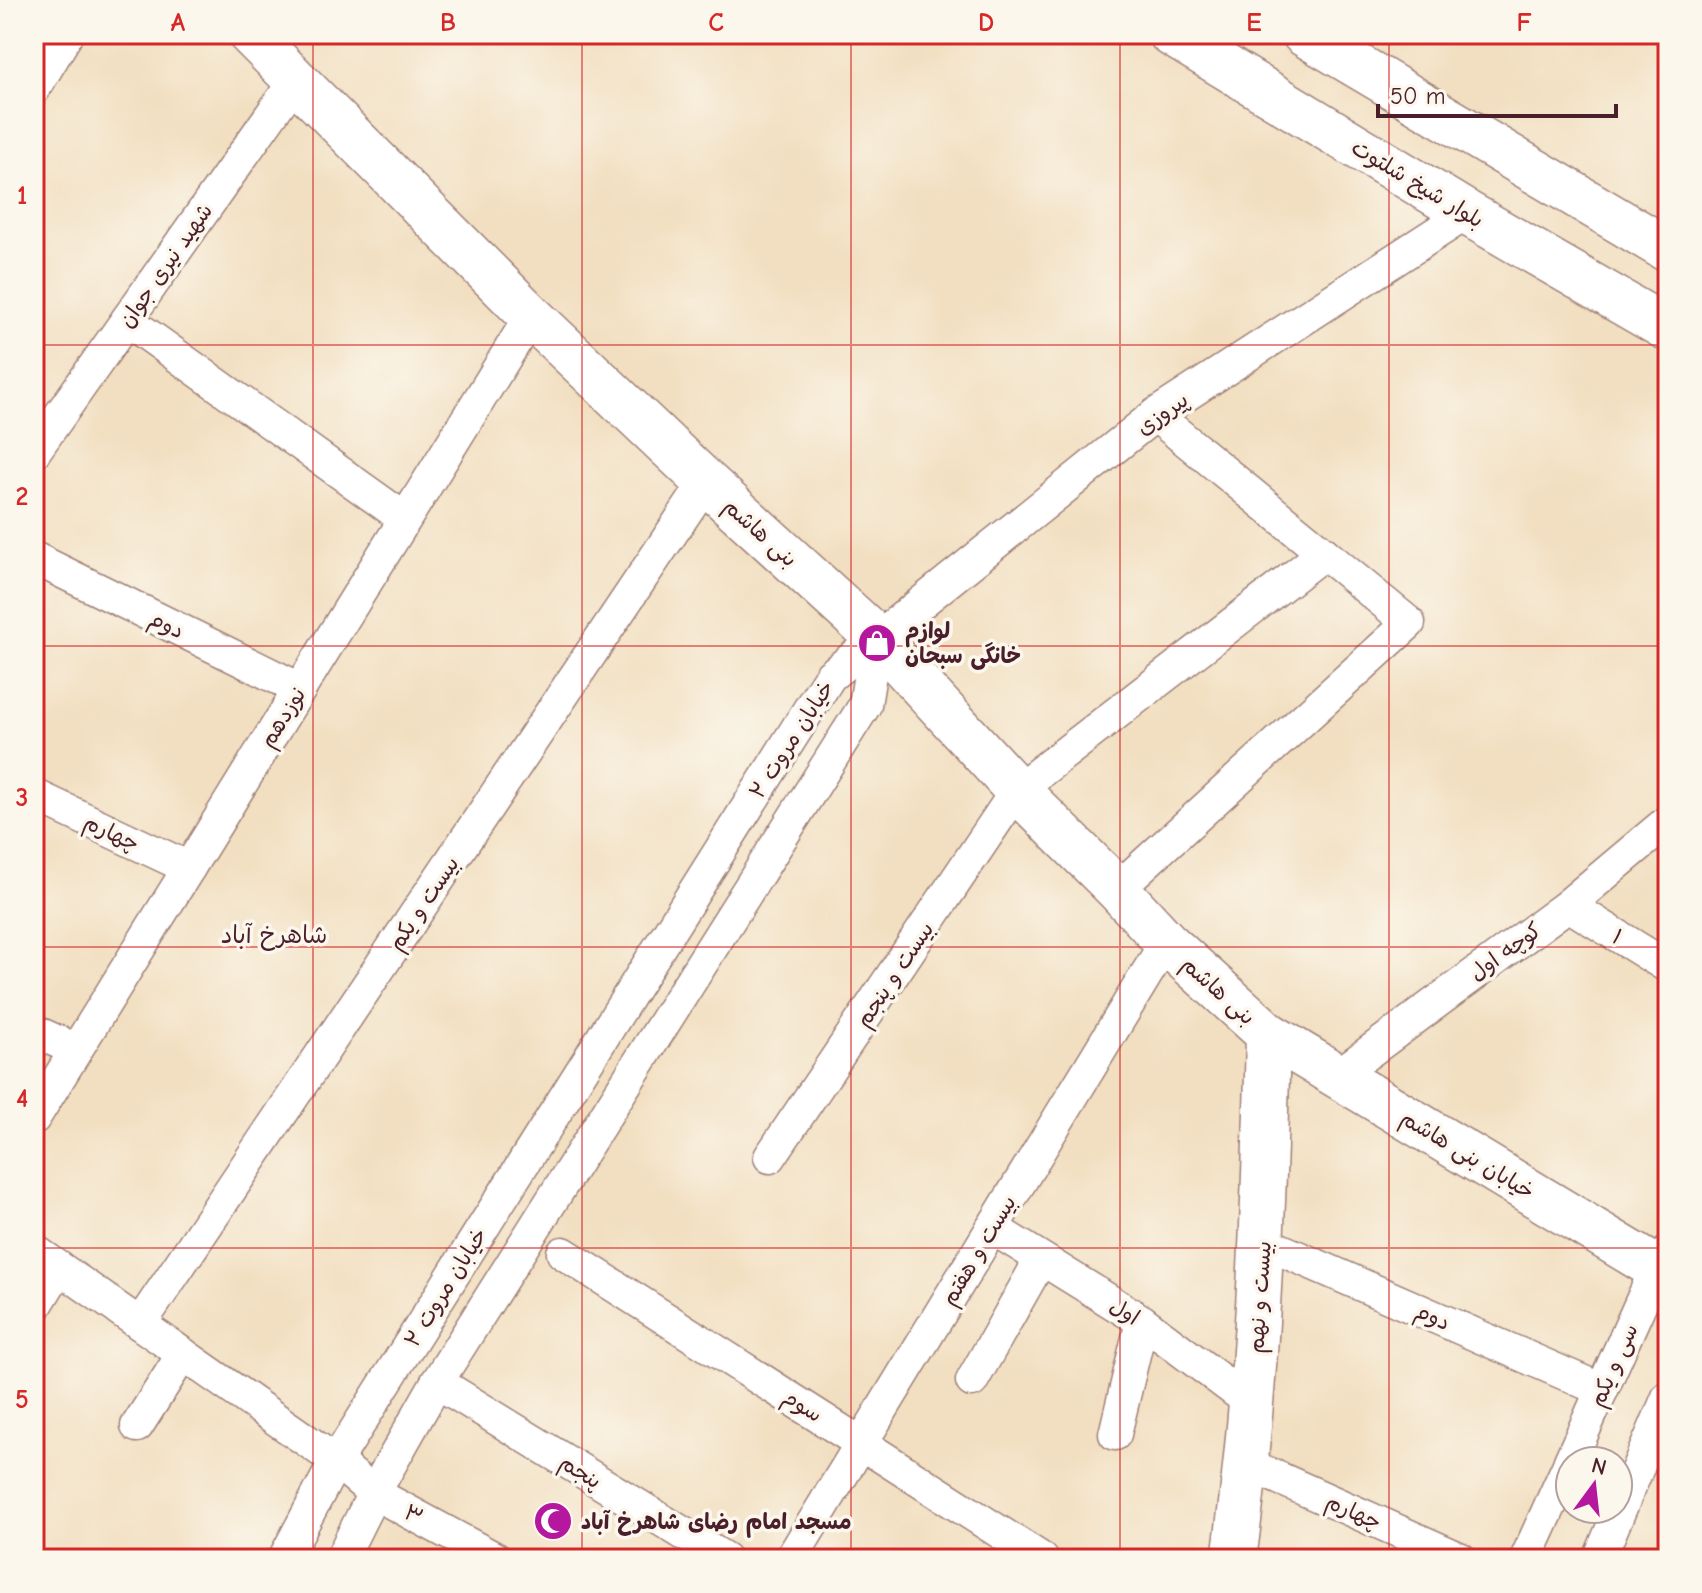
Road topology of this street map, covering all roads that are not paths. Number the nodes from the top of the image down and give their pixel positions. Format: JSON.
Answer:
{"nodes":[{"id":1,"x":67,"y":34,"type":"edge"},
{"id":2,"x":252,"y":34,"type":"edge"},
{"id":3,"x":1171,"y":34,"type":"edge"},
{"id":4,"x":1304,"y":34,"type":"edge"},
{"id":5,"x":297,"y":78,"type":"junction"},
{"id":6,"x":34,"y":89,"type":"edge"},
{"id":7,"x":1467,"y":213,"type":"junction"},
{"id":8,"x":1668,"y":250,"type":"edge"},
{"id":9,"x":531,"y":316,"type":"junction"},
{"id":10,"x":127,"y":320,"type":"junction"},
{"id":11,"x":1668,"y":329,"type":"edge"},
{"id":12,"x":1155,"y":415,"type":"junction"},
{"id":13,"x":34,"y":452,"type":"edge"},
{"id":14,"x":706,"y":482,"type":"junction"},
{"id":15,"x":405,"y":519,"type":"junction"},
{"id":16,"x":1324,"y":553,"type":"junction"},
{"id":17,"x":34,"y":558,"type":"edge"},
{"id":18,"x":876,"y":637,"type":"junction"},
{"id":19,"x":300,"y":689,"type":"junction"},
{"id":20,"x":1017,"y":790,"type":"junction"},
{"id":21,"x":34,"y":795,"type":"edge"},
{"id":22,"x":1668,"y":821,"type":"edge"},
{"id":23,"x":189,"y":868,"type":"junction"},
{"id":24,"x":1117,"y":889,"type":"junction"},
{"id":25,"x":1568,"y":905,"type":"junction"},
{"id":26,"x":1166,"y":942,"type":"junction"},
{"id":27,"x":1668,"y":967,"type":"edge"},
{"id":28,"x":34,"y":1031,"type":"edge"},
{"id":29,"x":1268,"y":1034,"type":"junction"},
{"id":30,"x":76,"y":1050,"type":"junction"},
{"id":31,"x":1338,"y":1075,"type":"junction"},
{"id":32,"x":34,"y":1118,"type":"edge"},
{"id":33,"x":770,"y":1157,"type":"dead end"},
{"id":34,"x":992,"y":1228,"type":"junction"},
{"id":35,"x":1263,"y":1242,"type":"junction"},
{"id":36,"x":563,"y":1253,"type":"dead end"},
{"id":37,"x":46,"y":1259,"type":"edge"},
{"id":38,"x":1041,"y":1259,"type":"junction"},
{"id":39,"x":1664,"y":1266,"type":"edge"},
{"id":40,"x":34,"y":1309,"type":"edge"},
{"id":41,"x":1142,"y":1321,"type":"junction"},
{"id":42,"x":140,"y":1324,"type":"junction"},
{"id":43,"x":183,"y":1354,"type":"junction"},
{"id":44,"x":972,"y":1381,"type":"dead end"},
{"id":45,"x":437,"y":1382,"type":"junction"},
{"id":46,"x":1602,"y":1390,"type":"junction"},
{"id":47,"x":1668,"y":1397,"type":"edge"},
{"id":48,"x":1251,"y":1403,"type":"junction"},
{"id":49,"x":137,"y":1426,"type":"dead end"},
{"id":50,"x":1115,"y":1434,"type":"dead end"},
{"id":51,"x":861,"y":1442,"type":"junction"},
{"id":52,"x":1577,"y":1445,"type":"edge"},
{"id":53,"x":336,"y":1461,"type":"junction"},
{"id":54,"x":1247,"y":1464,"type":"junction"},
{"id":55,"x":374,"y":1493,"type":"junction"},
{"id":56,"x":1554,"y":1497,"type":"edge"},
{"id":57,"x":284,"y":1559,"type":"edge"},
{"id":58,"x":341,"y":1559,"type":"edge"},
{"id":59,"x":496,"y":1559,"type":"edge"},
{"id":60,"x":725,"y":1559,"type":"edge"},
{"id":61,"x":791,"y":1559,"type":"edge"},
{"id":62,"x":1042,"y":1559,"type":"edge"},
{"id":63,"x":1234,"y":1559,"type":"edge"},
{"id":64,"x":1461,"y":1559,"type":"edge"},
{"id":65,"x":1526,"y":1559,"type":"edge"},
{"id":66,"x":1599,"y":1559,"type":"edge"}],
"edges":[{"from":1,"to":6,"type":"street"},
{"from":2,"to":5,"type":"street","name":"بنی هاشم"},
{"from":3,"to":7,"type":"street","name":"بلوار شیخ شلتوت"},
{"from":4,"to":8,"type":"street"},
{"from":5,"to":9,"type":"street","name":"بنی هاشم"},
{"from":5,"to":10,"type":"street","name":"شهید نیری جوان"},
{"from":7,"to":11,"type":"street","name":"بلوار شیخ شلتوت"},
{"from":7,"to":12,"type":"street","name":"پیروزی"},
{"from":9,"to":14,"type":"street","name":"بنی هاشم"},
{"from":9,"to":15,"type":"street","name":"نوزدهم"},
{"from":10,"to":13,"type":"street","name":"شهید نیری جوان"},
{"from":10,"to":15,"type":"street"},
{"from":12,"to":16,"type":"street"},
{"from":12,"to":18,"type":"street","name":"پیروزی"},
{"from":14,"to":18,"type":"street","name":"بنی هاشم"},
{"from":14,"to":42,"type":"street","name":"بیست و یکم"},
{"from":15,"to":19,"type":"street","name":"نوزدهم"},
{"from":16,"to":20,"type":"street","name":"بیست و پنجم"},
{"from":16,"to":24,"type":"street"},
{"from":17,"to":19,"type":"street","name":"دوم"},
{"from":18,"to":20,"type":"street","name":"بنی هاشم"},
{"from":18,"to":45,"type":"street","name":"خیابان مروت ۲"},
{"from":18,"to":53,"type":"street","name":"خیابان مروت ۲"},
{"from":19,"to":23,"type":"street","name":"نوزدهم"},
{"from":20,"to":24,"type":"street","name":"بنی هاشم"},
{"from":20,"to":33,"type":"street","name":"بیست و پنجم"},
{"from":21,"to":23,"type":"street","name":"چهارم"},
{"from":22,"to":25,"type":"street","name":"کوچه اول"},
{"from":23,"to":30,"type":"street","name":"نوزدهم"},
{"from":24,"to":26,"type":"street","name":"بنی هاشم"},
{"from":25,"to":27,"type":"street","name":"۱"},
{"from":25,"to":31,"type":"street","name":"کوچه اول"},
{"from":26,"to":29,"type":"street","name":"بنی هاشم"},
{"from":26,"to":34,"type":"street","name":"بیست و هفتم"},
{"from":28,"to":30,"type":"street"},
{"from":29,"to":31,"type":"street","name":"خیابان بنی هاشم"},
{"from":29,"to":35,"type":"street","name":"بیست و نهم"},
{"from":30,"to":32,"type":"street","name":"نوزدهم"},
{"from":31,"to":39,"type":"street","name":"خیابان بنی هاشم"},
{"from":34,"to":38,"type":"street","name":"اول"},
{"from":34,"to":51,"type":"street","name":"بیست و هفتم"},
{"from":35,"to":46,"type":"street","name":"دوم"},
{"from":35,"to":48,"type":"street","name":"بیست و نهم"},
{"from":36,"to":51,"type":"street","name":"سوم"},
{"from":37,"to":40,"type":"street"},
{"from":37,"to":42,"type":"street","name":"۳"},
{"from":38,"to":41,"type":"street","name":"اول"},
{"from":38,"to":44,"type":"street"},
{"from":39,"to":46,"type":"street","name":"سی و یکم"},
{"from":41,"to":48,"type":"street","name":"اول"},
{"from":41,"to":50,"type":"street"},
{"from":42,"to":43,"type":"street","name":"۳"},
{"from":43,"to":49,"type":"street"},
{"from":43,"to":53,"type":"street","name":"۳"},
{"from":45,"to":55,"type":"street","name":"خیابان مروت ۲"},
{"from":45,"to":60,"type":"street","name":"پنجم"},
{"from":46,"to":52,"type":"street","name":"سی و یکم"},
{"from":47,"to":66,"type":"street"},
{"from":48,"to":54,"type":"street","name":"بیست و نهم"},
{"from":51,"to":61,"type":"street","name":"بیست و هفتم"},
{"from":51,"to":62,"type":"street","name":"سوم"},
{"from":53,"to":55,"type":"street","name":"۳"},
{"from":53,"to":57,"type":"street","name":"خیابان مروت ۲"},
{"from":54,"to":63,"type":"street","name":"بیست و نهم"},
{"from":54,"to":64,"type":"street","name":"چهارم"},
{"from":55,"to":58,"type":"street","name":"خیابان مروت ۲"},
{"from":55,"to":59,"type":"street","name":"۳"},
{"from":56,"to":65,"type":"street","name":"سی و یکم"}]}
